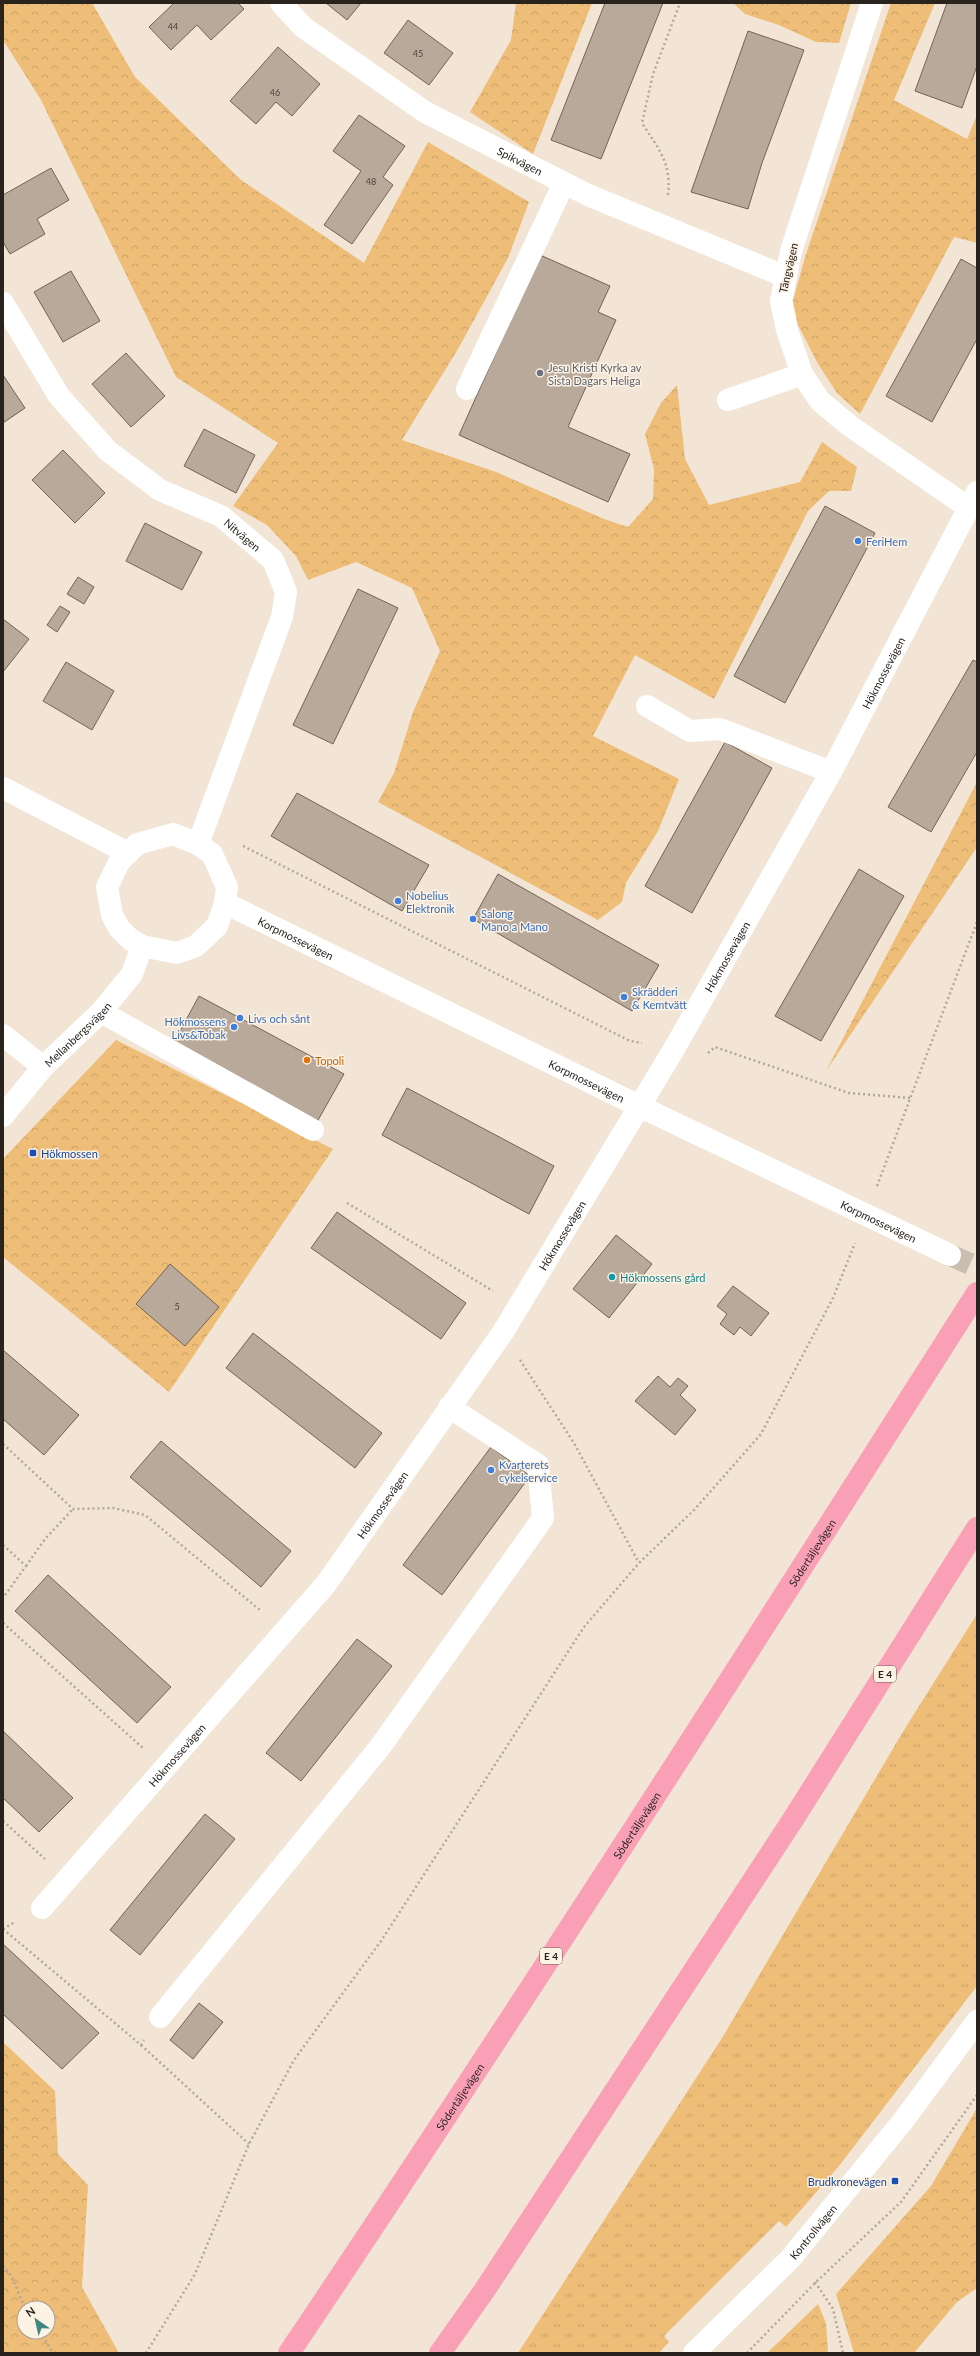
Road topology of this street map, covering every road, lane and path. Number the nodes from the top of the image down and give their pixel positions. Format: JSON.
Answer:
{"nodes":[{"id":1,"x":281,"y":3,"type":"edge"},
{"id":2,"x":680,"y":3,"type":"edge"},
{"id":3,"x":872,"y":3,"type":"edge"},
{"id":4,"x":564,"y":183,"type":"junction"},
{"id":5,"x":663,"y":226,"type":"junction"},
{"id":6,"x":784,"y":276,"type":"junction"},
{"id":7,"x":3,"y":303,"type":"edge"},
{"id":8,"x":802,"y":374,"type":"junction"},
{"id":9,"x":468,"y":389,"type":"dead end"},
{"id":10,"x":728,"y":400,"type":"dead end"},
{"id":11,"x":973,"y":500,"type":"edge"},
{"id":12,"x":647,"y":706,"type":"dead end"},
{"id":13,"x":831,"y":772,"type":"junction"},
{"id":14,"x":3,"y":788,"type":"edge"},
{"id":15,"x":198,"y":844,"type":"junction"},
{"id":16,"x":245,"y":848,"type":"dead end"},
{"id":17,"x":128,"y":853,"type":"junction"},
{"id":18,"x":225,"y":903,"type":"junction"},
{"id":19,"x":977,"y":922,"type":"edge"},
{"id":20,"x":142,"y":946,"type":"junction"},
{"id":21,"x":102,"y":1012,"type":"junction"},
{"id":22,"x":3,"y":1035,"type":"edge"},
{"id":23,"x":674,"y":1049,"type":"junction"},
{"id":24,"x":705,"y":1057,"type":"dead end"},
{"id":25,"x":42,"y":1067,"type":"junction"},
{"id":26,"x":910,"y":1098,"type":"junction"},
{"id":27,"x":639,"y":1106,"type":"junction"},
{"id":28,"x":3,"y":1116,"type":"edge"},
{"id":29,"x":313,"y":1130,"type":"dead end"},
{"id":30,"x":897,"y":1136,"type":"dead end"},
{"id":31,"x":347,"y":1203,"type":"dead end"},
{"id":32,"x":950,"y":1255,"type":"tunnel mouth"},
{"id":33,"x":977,"y":1293,"type":"edge"},
{"id":34,"x":833,"y":1298,"type":"dead end"},
{"id":35,"x":518,"y":1306,"type":"junction"},
{"id":36,"x":502,"y":1332,"type":"junction"},
{"id":37,"x":449,"y":1407,"type":"junction"},
{"id":38,"x":3,"y":1444,"type":"edge"},
{"id":39,"x":73,"y":1509,"type":"junction"},
{"id":40,"x":977,"y":1528,"type":"edge"},
{"id":41,"x":3,"y":1545,"type":"edge"},
{"id":42,"x":639,"y":1563,"type":"junction"},
{"id":43,"x":26,"y":1566,"type":"junction"},
{"id":44,"x":3,"y":1598,"type":"edge"},
{"id":45,"x":3,"y":1623,"type":"edge"},
{"id":46,"x":285,"y":1631,"type":"junction"},
{"id":47,"x":165,"y":1768,"type":"junction"},
{"id":48,"x":3,"y":1821,"type":"edge"},
{"id":49,"x":67,"y":1880,"type":"junction"},
{"id":50,"x":42,"y":1908,"type":"dead end"},
{"id":51,"x":3,"y":1930,"type":"edge"},
{"id":52,"x":160,"y":2017,"type":"joint"},
{"id":53,"x":977,"y":2022,"type":"edge"},
{"id":54,"x":141,"y":2045,"type":"junction"},
{"id":55,"x":977,"y":2095,"type":"edge"},
{"id":56,"x":249,"y":2144,"type":"junction"},
{"id":57,"x":3,"y":2266,"type":"edge"},
{"id":58,"x":815,"y":2283,"type":"junction"},
{"id":59,"x":22,"y":2300,"type":"edge"},
{"id":60,"x":45,"y":2340,"type":"edge"},
{"id":61,"x":53,"y":2353,"type":"edge"},
{"id":62,"x":146,"y":2353,"type":"edge"},
{"id":63,"x":289,"y":2353,"type":"edge"},
{"id":64,"x":440,"y":2353,"type":"edge"},
{"id":65,"x":694,"y":2353,"type":"edge"},
{"id":66,"x":747,"y":2353,"type":"edge"},
{"id":67,"x":843,"y":2353,"type":"edge"}],
"edges":[{"from":1,"to":4,"type":"street","name":"Spikvägen"},
{"from":2,"to":5,"type":"path"},
{"from":3,"to":6,"type":"street","name":"Tångvägen"},
{"from":4,"to":5,"type":"street","name":"Spikvägen"},
{"from":4,"to":9,"type":"street"},
{"from":5,"to":6,"type":"street","name":"Spikvägen"},
{"from":6,"to":8,"type":"street","name":"Tångvägen"},
{"from":7,"to":15,"type":"street","name":"Nitvägen"},
{"from":8,"to":10,"type":"street"},
{"from":8,"to":11,"type":"street","name":"Tångvägen"},
{"from":11,"to":13,"type":"street","name":"Hökmossevägen"},
{"from":12,"to":13,"type":"street"},
{"from":13,"to":23,"type":"street","name":"Hökmossevägen"},
{"from":14,"to":17,"type":"street"},
{"from":15,"to":17,"type":"street"},
{"from":15,"to":18,"type":"street"},
{"from":16,"to":23,"type":"path"},
{"from":17,"to":20,"type":"street"},
{"from":18,"to":20,"type":"street"},
{"from":18,"to":27,"type":"street","name":"Korpmossevägen"},
{"from":19,"to":26,"type":"path"},
{"from":20,"to":21,"type":"street","name":"Mellanbergsvägen"},
{"from":21,"to":25,"type":"street","name":"Mellanbergsvägen"},
{"from":21,"to":29,"type":"street"},
{"from":22,"to":25,"type":"street"},
{"from":23,"to":27,"type":"street","name":"Hökmossevägen"},
{"from":24,"to":26,"type":"path"},
{"from":25,"to":28,"type":"street","name":"Mellanbergsvägen"},
{"from":26,"to":30,"type":"path"},
{"from":27,"to":32,"type":"street","name":"Korpmossevägen"},
{"from":27,"to":35,"type":"street","name":"Hökmossevägen"},
{"from":31,"to":35,"type":"path"},
{"from":33,"to":63,"type":"highway","name":"Södertäljevägen","number":"E 4"},
{"from":34,"to":42,"type":"path"},
{"from":35,"to":36,"type":"street","name":"Hökmossevägen"},
{"from":36,"to":37,"type":"street","name":"Hökmossevägen"},
{"from":36,"to":42,"type":"path"},
{"from":37,"to":46,"type":"street","name":"Hökmossevägen"},
{"from":37,"to":52,"type":"street"},
{"from":38,"to":39,"type":"path"},
{"from":39,"to":43,"type":"path"},
{"from":39,"to":46,"type":"path"},
{"from":40,"to":64,"type":"highway","number":"E 4"},
{"from":41,"to":43,"type":"path"},
{"from":42,"to":56,"type":"path"},
{"from":43,"to":44,"type":"path"},
{"from":45,"to":47,"type":"path"},
{"from":46,"to":47,"type":"street","name":"Hökmossevägen"},
{"from":47,"to":49,"type":"street","name":"Hökmossevägen"},
{"from":48,"to":49,"type":"path"},
{"from":49,"to":50,"type":"street","name":"Hökmossevägen"},
{"from":51,"to":54,"type":"path"},
{"from":52,"to":54,"type":"path"},
{"from":53,"to":65,"type":"street","name":"Kontrollvägen"},
{"from":54,"to":56,"type":"path"},
{"from":55,"to":58,"type":"path"},
{"from":56,"to":62,"type":"path"},
{"from":57,"to":59,"type":"path"},
{"from":58,"to":66,"type":"path"},
{"from":58,"to":67,"type":"path"},
{"from":60,"to":61,"type":"path"}]}
